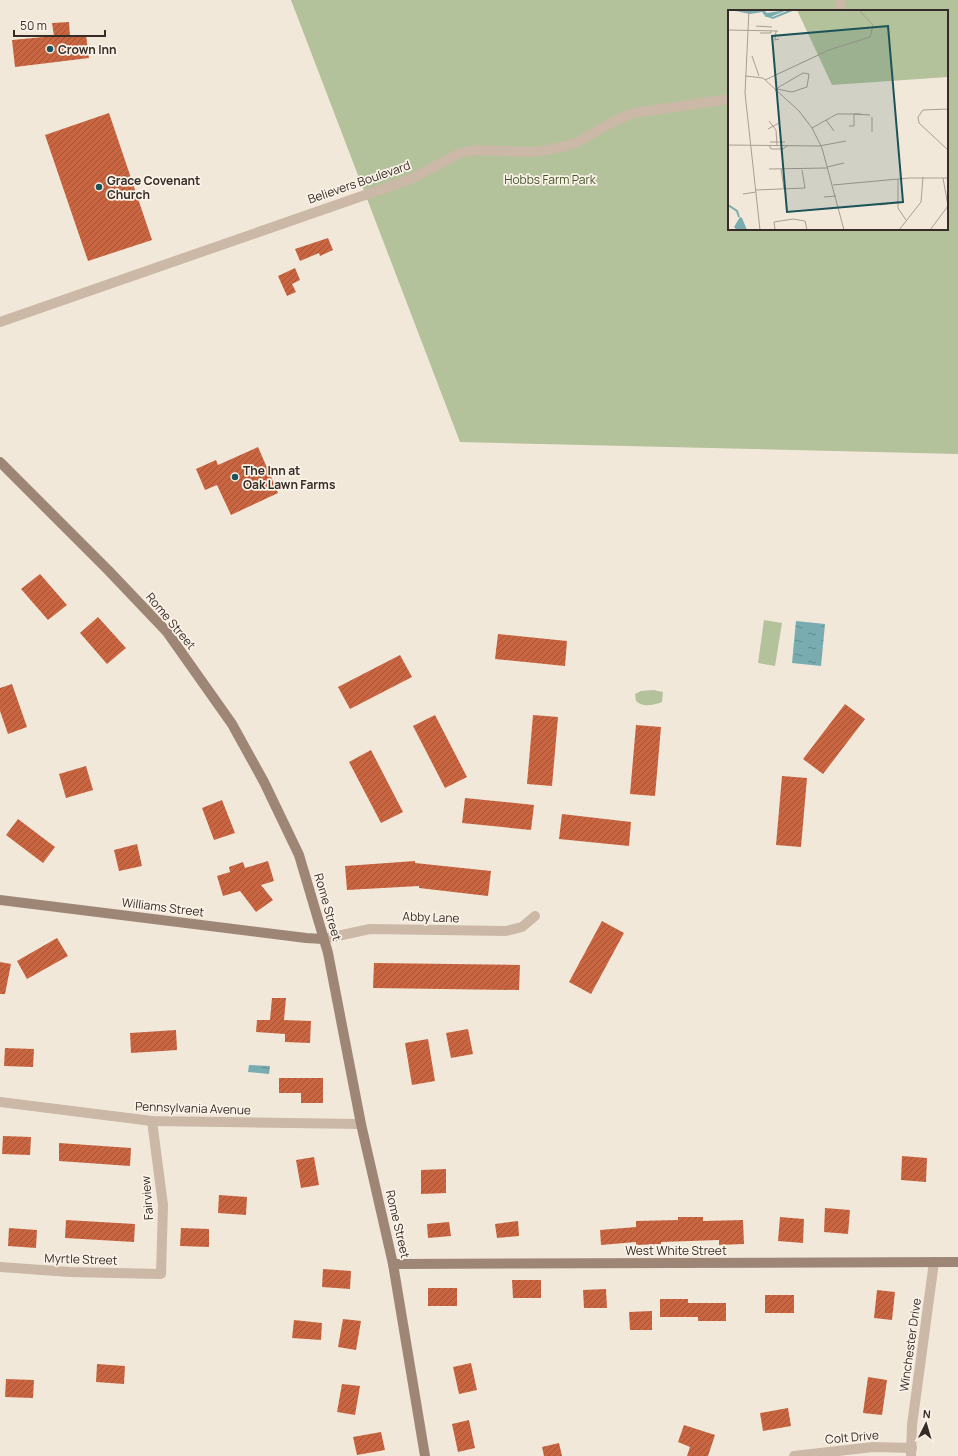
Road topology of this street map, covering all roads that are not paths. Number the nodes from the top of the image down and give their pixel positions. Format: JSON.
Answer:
{"nodes":[{"id":1,"x":841,"y":0,"type":"edge"},
{"id":2,"x":840,"y":10,"type":"edge"},
{"id":3,"x":728,"y":100,"type":"edge"},
{"id":4,"x":0,"y":322,"type":"edge"},
{"id":5,"x":0,"y":462,"type":"edge"},
{"id":6,"x":0,"y":900,"type":"edge"},
{"id":7,"x":535,"y":916,"type":"dead end"},
{"id":8,"x":323,"y":939,"type":"junction"},
{"id":9,"x":0,"y":1102,"type":"edge"},
{"id":10,"x":152,"y":1121,"type":"junction"},
{"id":11,"x":362,"y":1124,"type":"junction"},
{"id":12,"x":934,"y":1262,"type":"junction"},
{"id":13,"x":958,"y":1262,"type":"edge"},
{"id":14,"x":393,"y":1264,"type":"junction"},
{"id":15,"x":0,"y":1267,"type":"edge"},
{"id":16,"x":161,"y":1274,"type":"joint"},
{"id":17,"x":912,"y":1452,"type":"edge"},
{"id":18,"x":425,"y":1456,"type":"edge"},
{"id":19,"x":794,"y":1456,"type":"edge"}],
"edges":[{"from":1,"to":2,"type":"street"},
{"from":3,"to":4,"type":"street","name":"Believers Boulevard"},
{"from":5,"to":8,"type":"street","name":"Rome Street"},
{"from":6,"to":8,"type":"street","name":"Williams Street"},
{"from":7,"to":8,"type":"street","name":"Abby Lane"},
{"from":8,"to":11,"type":"street","name":"Rome Street"},
{"from":9,"to":10,"type":"street","name":"Pennsylvania Avenue"},
{"from":10,"to":11,"type":"street","name":"Pennsylvania Avenue"},
{"from":10,"to":16,"type":"street","name":"Fairview"},
{"from":11,"to":14,"type":"street","name":"Rome Street"},
{"from":12,"to":13,"type":"street","name":"West White Street"},
{"from":12,"to":14,"type":"street","name":"West White Street"},
{"from":12,"to":17,"type":"street","name":"Winchester Drive"},
{"from":14,"to":18,"type":"street","name":"Rome Street"},
{"from":15,"to":16,"type":"street","name":"Myrtle Street"},
{"from":17,"to":19,"type":"street","name":"Colt Drive"}]}
